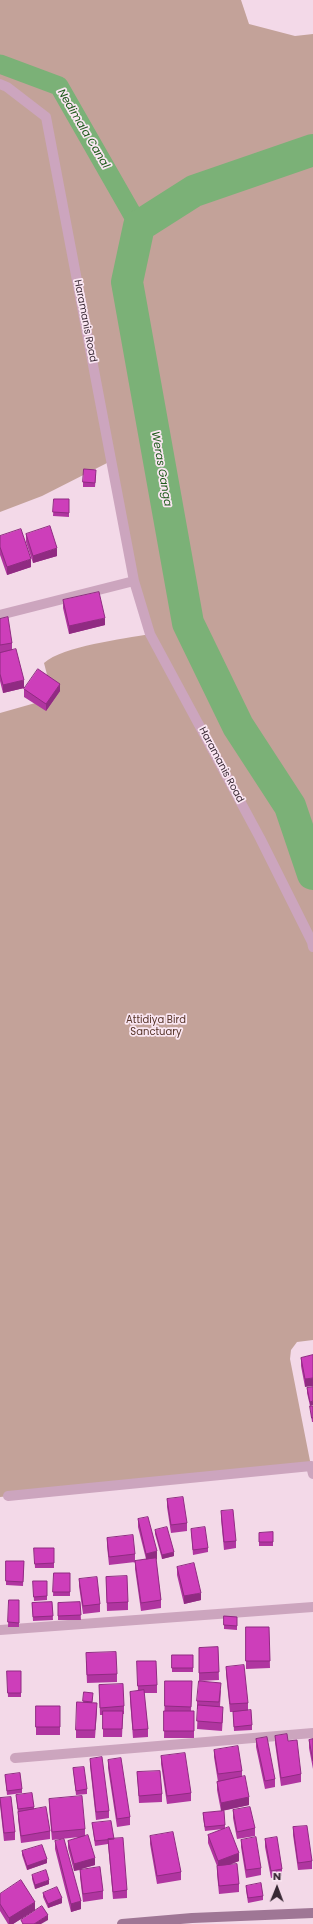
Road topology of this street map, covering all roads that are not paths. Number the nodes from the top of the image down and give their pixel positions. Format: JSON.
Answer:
{"nodes":[{"id":1,"x":0,"y":84,"type":"edge"},
{"id":2,"x":134,"y":581,"type":"junction"},
{"id":3,"x":0,"y":615,"type":"edge"},
{"id":4,"x":313,"y":947,"type":"edge"},
{"id":5,"x":313,"y":1474,"type":"edge"},
{"id":6,"x":8,"y":1496,"type":"dead end"},
{"id":7,"x":313,"y":1607,"type":"edge"},
{"id":8,"x":0,"y":1630,"type":"edge"},
{"id":9,"x":313,"y":1733,"type":"edge"},
{"id":10,"x":14,"y":1758,"type":"dead end"},
{"id":11,"x":313,"y":1913,"type":"edge"},
{"id":12,"x":122,"y":1924,"type":"edge"}],
"edges":[{"from":1,"to":2,"type":"street","name":"Haramanis Road"},
{"from":2,"to":3,"type":"street"},
{"from":2,"to":4,"type":"street","name":"Haramanis Road"},
{"from":5,"to":6,"type":"street"},
{"from":7,"to":8,"type":"street"},
{"from":9,"to":10,"type":"street"},
{"from":11,"to":12,"type":"street"}]}
